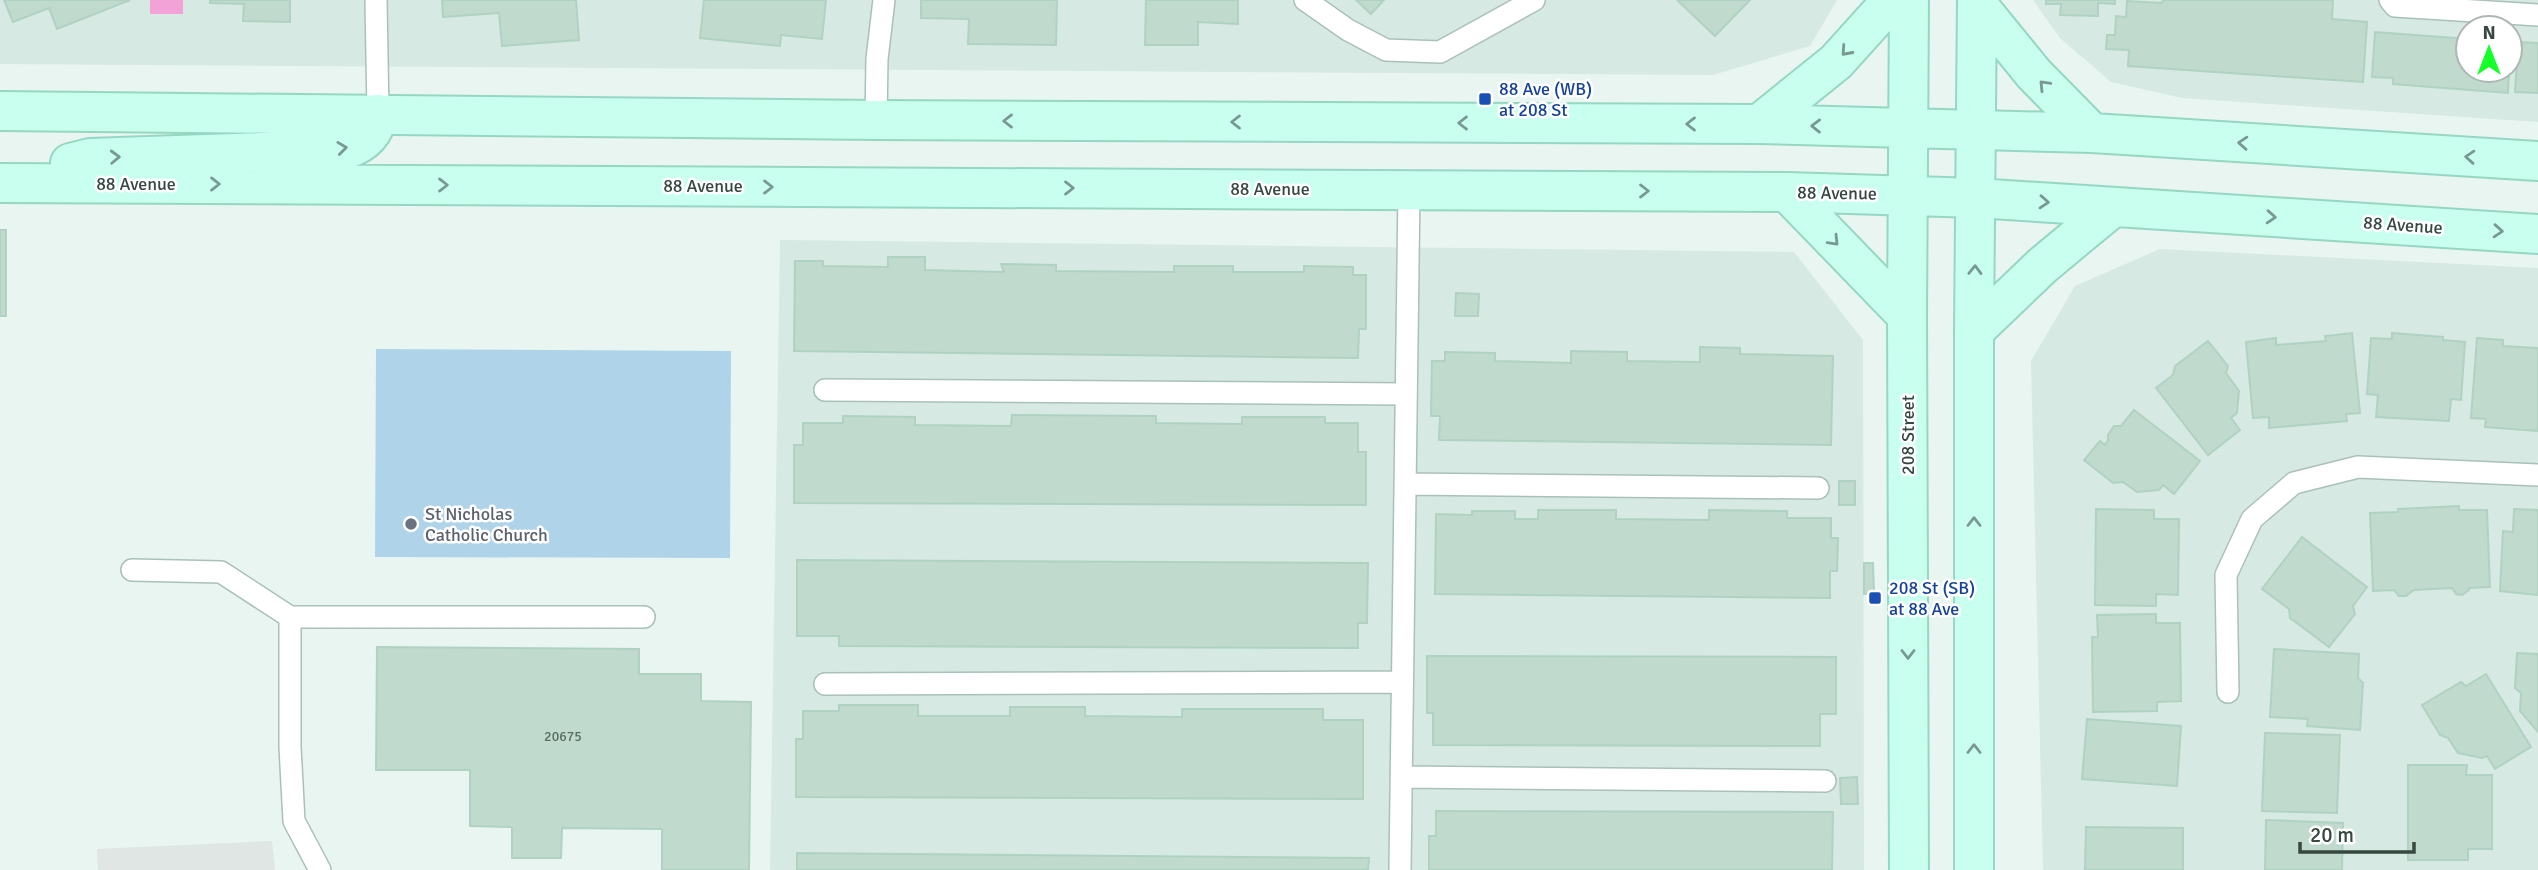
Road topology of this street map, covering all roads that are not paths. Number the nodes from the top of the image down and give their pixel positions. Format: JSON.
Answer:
{"nodes":[{"id":1,"x":376,"y":0,"type":"edge"},
{"id":2,"x":884,"y":0,"type":"edge"},
{"id":3,"x":1305,"y":0,"type":"edge"},
{"id":4,"x":1534,"y":0,"type":"edge"},
{"id":5,"x":1892,"y":0,"type":"edge"},
{"id":6,"x":1909,"y":0,"type":"edge"},
{"id":7,"x":2390,"y":0,"type":"edge"},
{"id":8,"x":1977,"y":2,"type":"edge"},
{"id":9,"x":2538,"y":15,"type":"edge"},
{"id":10,"x":0,"y":111,"type":"edge"},
{"id":11,"x":378,"y":114,"type":"junction"},
{"id":12,"x":876,"y":120,"type":"junction"},
{"id":13,"x":1759,"y":124,"type":"junction"},
{"id":14,"x":1908,"y":128,"type":"junction"},
{"id":15,"x":1977,"y":130,"type":"junction"},
{"id":16,"x":2092,"y":133,"type":"junction"},
{"id":17,"x":2538,"y":161,"type":"edge"},
{"id":18,"x":14,"y":183,"type":"edge"},
{"id":19,"x":1409,"y":189,"type":"junction"},
{"id":20,"x":1787,"y":192,"type":"junction"},
{"id":21,"x":1908,"y":194,"type":"junction"},
{"id":22,"x":1976,"y":198,"type":"junction"},
{"id":23,"x":2113,"y":206,"type":"junction"},
{"id":24,"x":2538,"y":234,"type":"edge"},
{"id":25,"x":1907,"y":316,"type":"junction"},
{"id":26,"x":1974,"y":331,"type":"junction"},
{"id":27,"x":825,"y":390,"type":"dead end"},
{"id":28,"x":1406,"y":394,"type":"junction"},
{"id":29,"x":2538,"y":475,"type":"edge"},
{"id":30,"x":1405,"y":484,"type":"junction"},
{"id":31,"x":1818,"y":488,"type":"dead end"},
{"id":32,"x":132,"y":570,"type":"dead end"},
{"id":33,"x":290,"y":617,"type":"junction"},
{"id":34,"x":644,"y":617,"type":"dead end"},
{"id":35,"x":1402,"y":682,"type":"junction"},
{"id":36,"x":825,"y":684,"type":"dead end"},
{"id":37,"x":2228,"y":692,"type":"dead end"},
{"id":38,"x":1401,"y":777,"type":"junction"},
{"id":39,"x":1825,"y":781,"type":"dead end"},
{"id":40,"x":320,"y":870,"type":"edge"},
{"id":41,"x":1400,"y":870,"type":"edge"},
{"id":42,"x":1909,"y":870,"type":"edge"},
{"id":43,"x":1975,"y":870,"type":"edge"}],
"edges":[{"from":1,"to":11,"type":"lane"},
{"from":2,"to":12,"type":"lane"},
{"from":3,"to":4,"type":"lane"},
{"from":5,"to":13,"type":"main road","one_way":true},
{"from":6,"to":14,"type":"main road","name":"208 Street"},
{"from":7,"to":9,"type":"lane"},
{"from":8,"to":15,"type":"main road"},
{"from":16,"to":8,"type":"main road","one_way":true},
{"from":10,"to":11,"type":"main road"},
{"from":11,"to":12,"type":"main road"},
{"from":18,"to":11,"type":"main road","one_way":true},
{"from":13,"to":12,"type":"main road","one_way":true},
{"from":14,"to":13,"type":"main road","one_way":true},
{"from":14,"to":15,"type":"main road"},
{"from":14,"to":21,"type":"main road","name":"208 Street"},
{"from":15,"to":16,"type":"main road"},
{"from":15,"to":22,"type":"main road"},
{"from":17,"to":16,"type":"main road","one_way":true},
{"from":18,"to":19,"type":"main road","name":"88 Avenue","one_way":true},
{"from":19,"to":20,"type":"main road","name":"88 Avenue","one_way":true},
{"from":19,"to":28,"type":"lane"},
{"from":20,"to":21,"type":"main road","name":"88 Avenue"},
{"from":20,"to":25,"type":"main road","one_way":true},
{"from":21,"to":22,"type":"main road","name":"88 Avenue"},
{"from":21,"to":25,"type":"main road","name":"208 Street"},
{"from":22,"to":23,"type":"main road","name":"88 Avenue","one_way":true},
{"from":26,"to":22,"type":"main road","one_way":true},
{"from":23,"to":24,"type":"main road","name":"88 Avenue","one_way":true},
{"from":23,"to":26,"type":"main road"},
{"from":25,"to":42,"type":"main road","name":"208 Street","one_way":true},
{"from":43,"to":26,"type":"main road","one_way":true},
{"from":27,"to":28,"type":"lane"},
{"from":28,"to":30,"type":"lane"},
{"from":29,"to":37,"type":"lane"},
{"from":30,"to":31,"type":"lane"},
{"from":30,"to":35,"type":"lane"},
{"from":32,"to":33,"type":"lane"},
{"from":33,"to":34,"type":"lane"},
{"from":33,"to":40,"type":"lane"},
{"from":35,"to":36,"type":"lane"},
{"from":35,"to":38,"type":"lane"},
{"from":38,"to":39,"type":"lane"},
{"from":38,"to":41,"type":"lane"}]}
